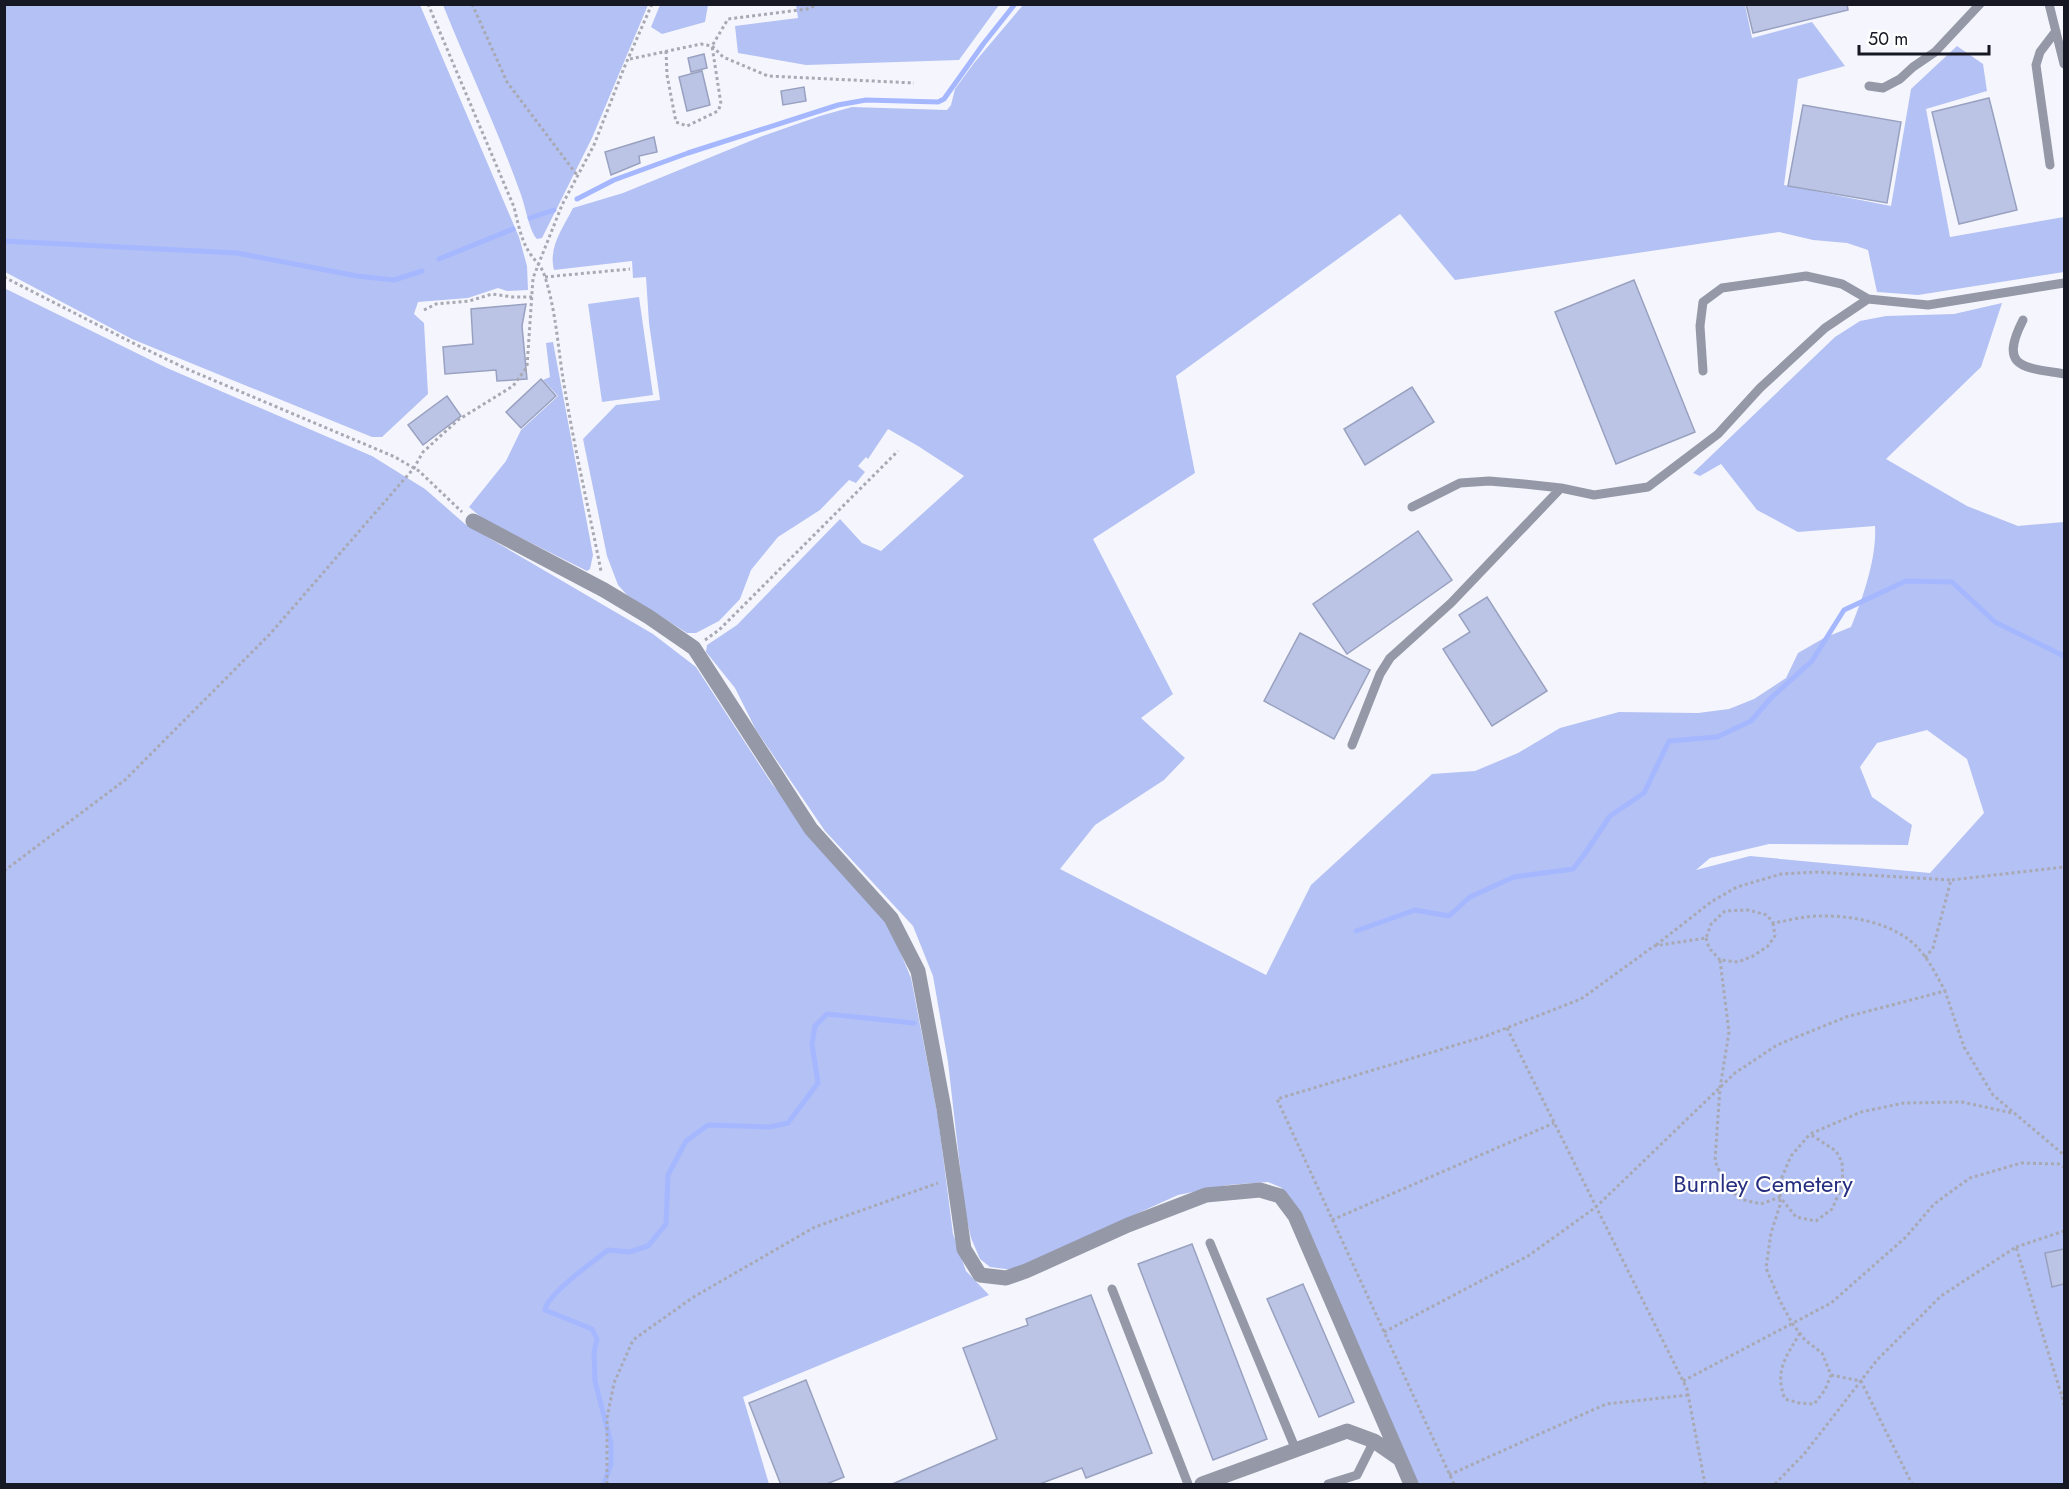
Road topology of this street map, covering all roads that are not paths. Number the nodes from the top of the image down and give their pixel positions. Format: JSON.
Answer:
{"nodes":[{"id":1,"x":1980,"y":4,"type":"edge"},
{"id":2,"x":2049,"y":4,"type":"edge"},
{"id":3,"x":2056,"y":31,"type":"junction"},
{"id":4,"x":2064,"y":64,"type":"edge"},
{"id":5,"x":1869,"y":86,"type":"dead end"},
{"id":6,"x":2050,"y":165,"type":"dead end"},
{"id":7,"x":2064,"y":283,"type":"edge"},
{"id":8,"x":1868,"y":299,"type":"junction"},
{"id":9,"x":2023,"y":320,"type":"dead end"},
{"id":10,"x":1703,"y":371,"type":"dead end"},
{"id":11,"x":2064,"y":374,"type":"edge"},
{"id":12,"x":1561,"y":488,"type":"junction"},
{"id":13,"x":1413,"y":507,"type":"dead end"},
{"id":14,"x":473,"y":521,"type":"road end"},
{"id":15,"x":1352,"y":745,"type":"dead end"},
{"id":16,"x":1210,"y":1244,"type":"dead end"},
{"id":17,"x":1112,"y":1289,"type":"dead end"},
{"id":18,"x":1374,"y":1441,"type":"junction"},
{"id":19,"x":1296,"y":1450,"type":"junction"},
{"id":20,"x":1400,"y":1459,"type":"junction"},
{"id":21,"x":1188,"y":1485,"type":"edge"},
{"id":22,"x":1202,"y":1485,"type":"edge"},
{"id":23,"x":1328,"y":1485,"type":"edge"},
{"id":24,"x":1411,"y":1485,"type":"edge"}],
"edges":[{"from":1,"to":5,"type":"lane"},
{"from":2,"to":3,"type":"lane"},
{"from":3,"to":4,"type":"lane"},
{"from":3,"to":6,"type":"lane"},
{"from":7,"to":8,"type":"lane"},
{"from":8,"to":10,"type":"lane"},
{"from":8,"to":12,"type":"lane"},
{"from":9,"to":11,"type":"lane"},
{"from":12,"to":13,"type":"lane"},
{"from":12,"to":15,"type":"lane"},
{"from":14,"to":20,"type":"street"},
{"from":16,"to":19,"type":"lane"},
{"from":17,"to":21,"type":"lane"},
{"from":18,"to":19,"type":"street"},
{"from":18,"to":20,"type":"street"},
{"from":18,"to":23,"type":"lane"},
{"from":19,"to":22,"type":"street"},
{"from":20,"to":24,"type":"street"}]}
